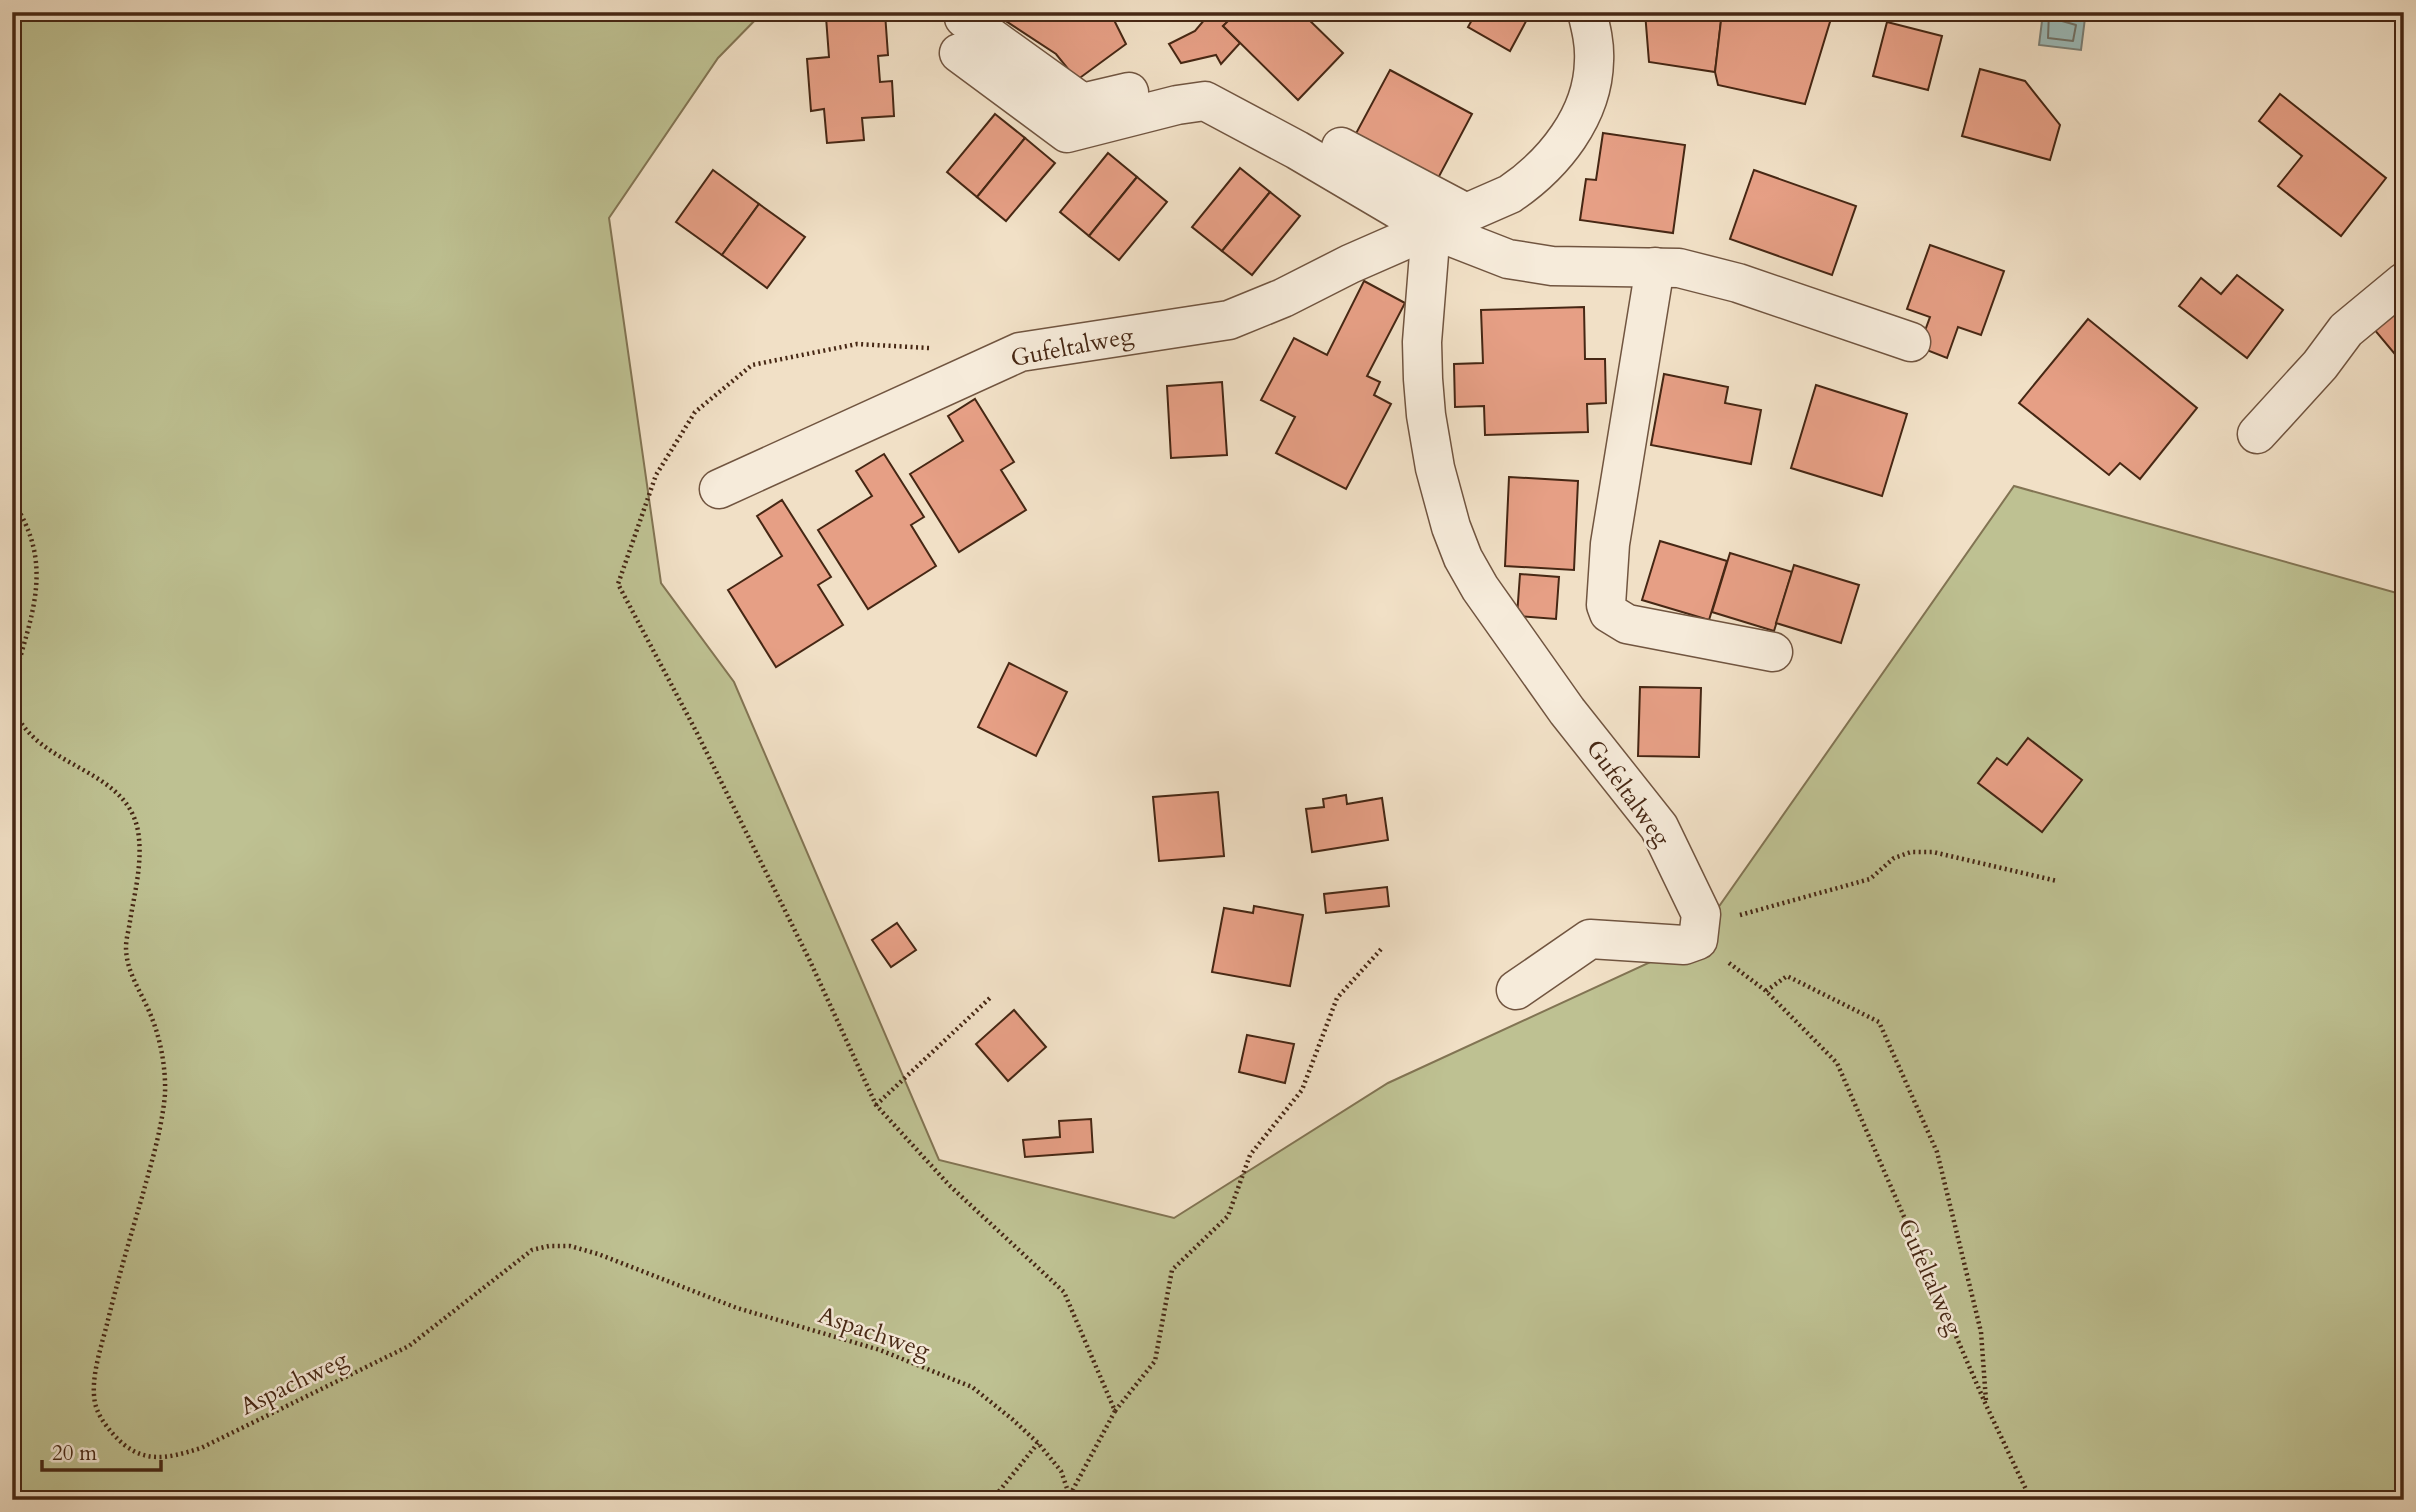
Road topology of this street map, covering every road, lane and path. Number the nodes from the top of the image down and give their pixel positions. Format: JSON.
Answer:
{"nodes":[{"id":1,"x":1587,"y":12,"type":"edge"},
{"id":2,"x":1466,"y":214,"type":"junction"},
{"id":3,"x":1431,"y":229,"type":"junction"},
{"id":4,"x":1655,"y":267,"type":"junction"},
{"id":5,"x":2404,"y":282,"type":"edge"},
{"id":6,"x":1911,"y":342,"type":"dead end"},
{"id":7,"x":938,"y":348,"type":"dead end"},
{"id":8,"x":2257,"y":434,"type":"dead end"},
{"id":9,"x":719,"y":489,"type":"dead end"},
{"id":10,"x":12,"y":500,"type":"edge"},
{"id":11,"x":1773,"y":652,"type":"dead end"},
{"id":12,"x":12,"y":695,"type":"edge"},
{"id":13,"x":12,"y":704,"type":"edge"},
{"id":14,"x":2057,"y":881,"type":"dead end"},
{"id":15,"x":1698,"y":940,"type":"junction"},
{"id":16,"x":1383,"y":947,"type":"dead end"},
{"id":17,"x":1516,"y":990,"type":"dead end"},
{"id":18,"x":1766,"y":990,"type":"junction"},
{"id":19,"x":992,"y":997,"type":"dead end"},
{"id":20,"x":876,"y":1105,"type":"junction"},
{"id":21,"x":2404,"y":1317,"type":"edge"},
{"id":22,"x":2404,"y":1381,"type":"edge"},
{"id":23,"x":1986,"y":1405,"type":"junction"},
{"id":24,"x":1115,"y":1411,"type":"junction"},
{"id":25,"x":1038,"y":1443,"type":"junction"},
{"id":26,"x":1070,"y":1498,"type":"edge"},
{"id":27,"x":992,"y":1500,"type":"edge"},
{"id":28,"x":2031,"y":1500,"type":"edge"}],
"edges":[{"from":1,"to":2,"type":"street","name":"Gufeltalweg"},
{"from":2,"to":3,"type":"street","name":"Gufeltalweg"},
{"from":2,"to":3,"type":"street"},
{"from":3,"to":4,"type":"street"},
{"from":3,"to":9,"type":"street","name":"Gufeltalweg"},
{"from":3,"to":15,"type":"street","name":"Gufeltalweg"},
{"from":4,"to":6,"type":"street"},
{"from":4,"to":11,"type":"street"},
{"from":5,"to":8,"type":"street"},
{"from":7,"to":20,"type":"path"},
{"from":10,"to":12,"type":"path"},
{"from":13,"to":25,"type":"path","name":"Aspachweg"},
{"from":14,"to":15,"type":"path"},
{"from":15,"to":17,"type":"street"},
{"from":15,"to":18,"type":"path","name":"Gufeltalweg"},
{"from":16,"to":24,"type":"path"},
{"from":18,"to":23,"type":"path","name":"Gufeltalweg"},
{"from":18,"to":23,"type":"path"},
{"from":19,"to":20,"type":"path"},
{"from":20,"to":24,"type":"path"},
{"from":21,"to":22,"type":"path"},
{"from":23,"to":28,"type":"path","name":"Gufeltalweg"},
{"from":24,"to":26,"type":"path"},
{"from":25,"to":26,"type":"path","name":"Aspachweg"},
{"from":25,"to":27,"type":"path"}]}
